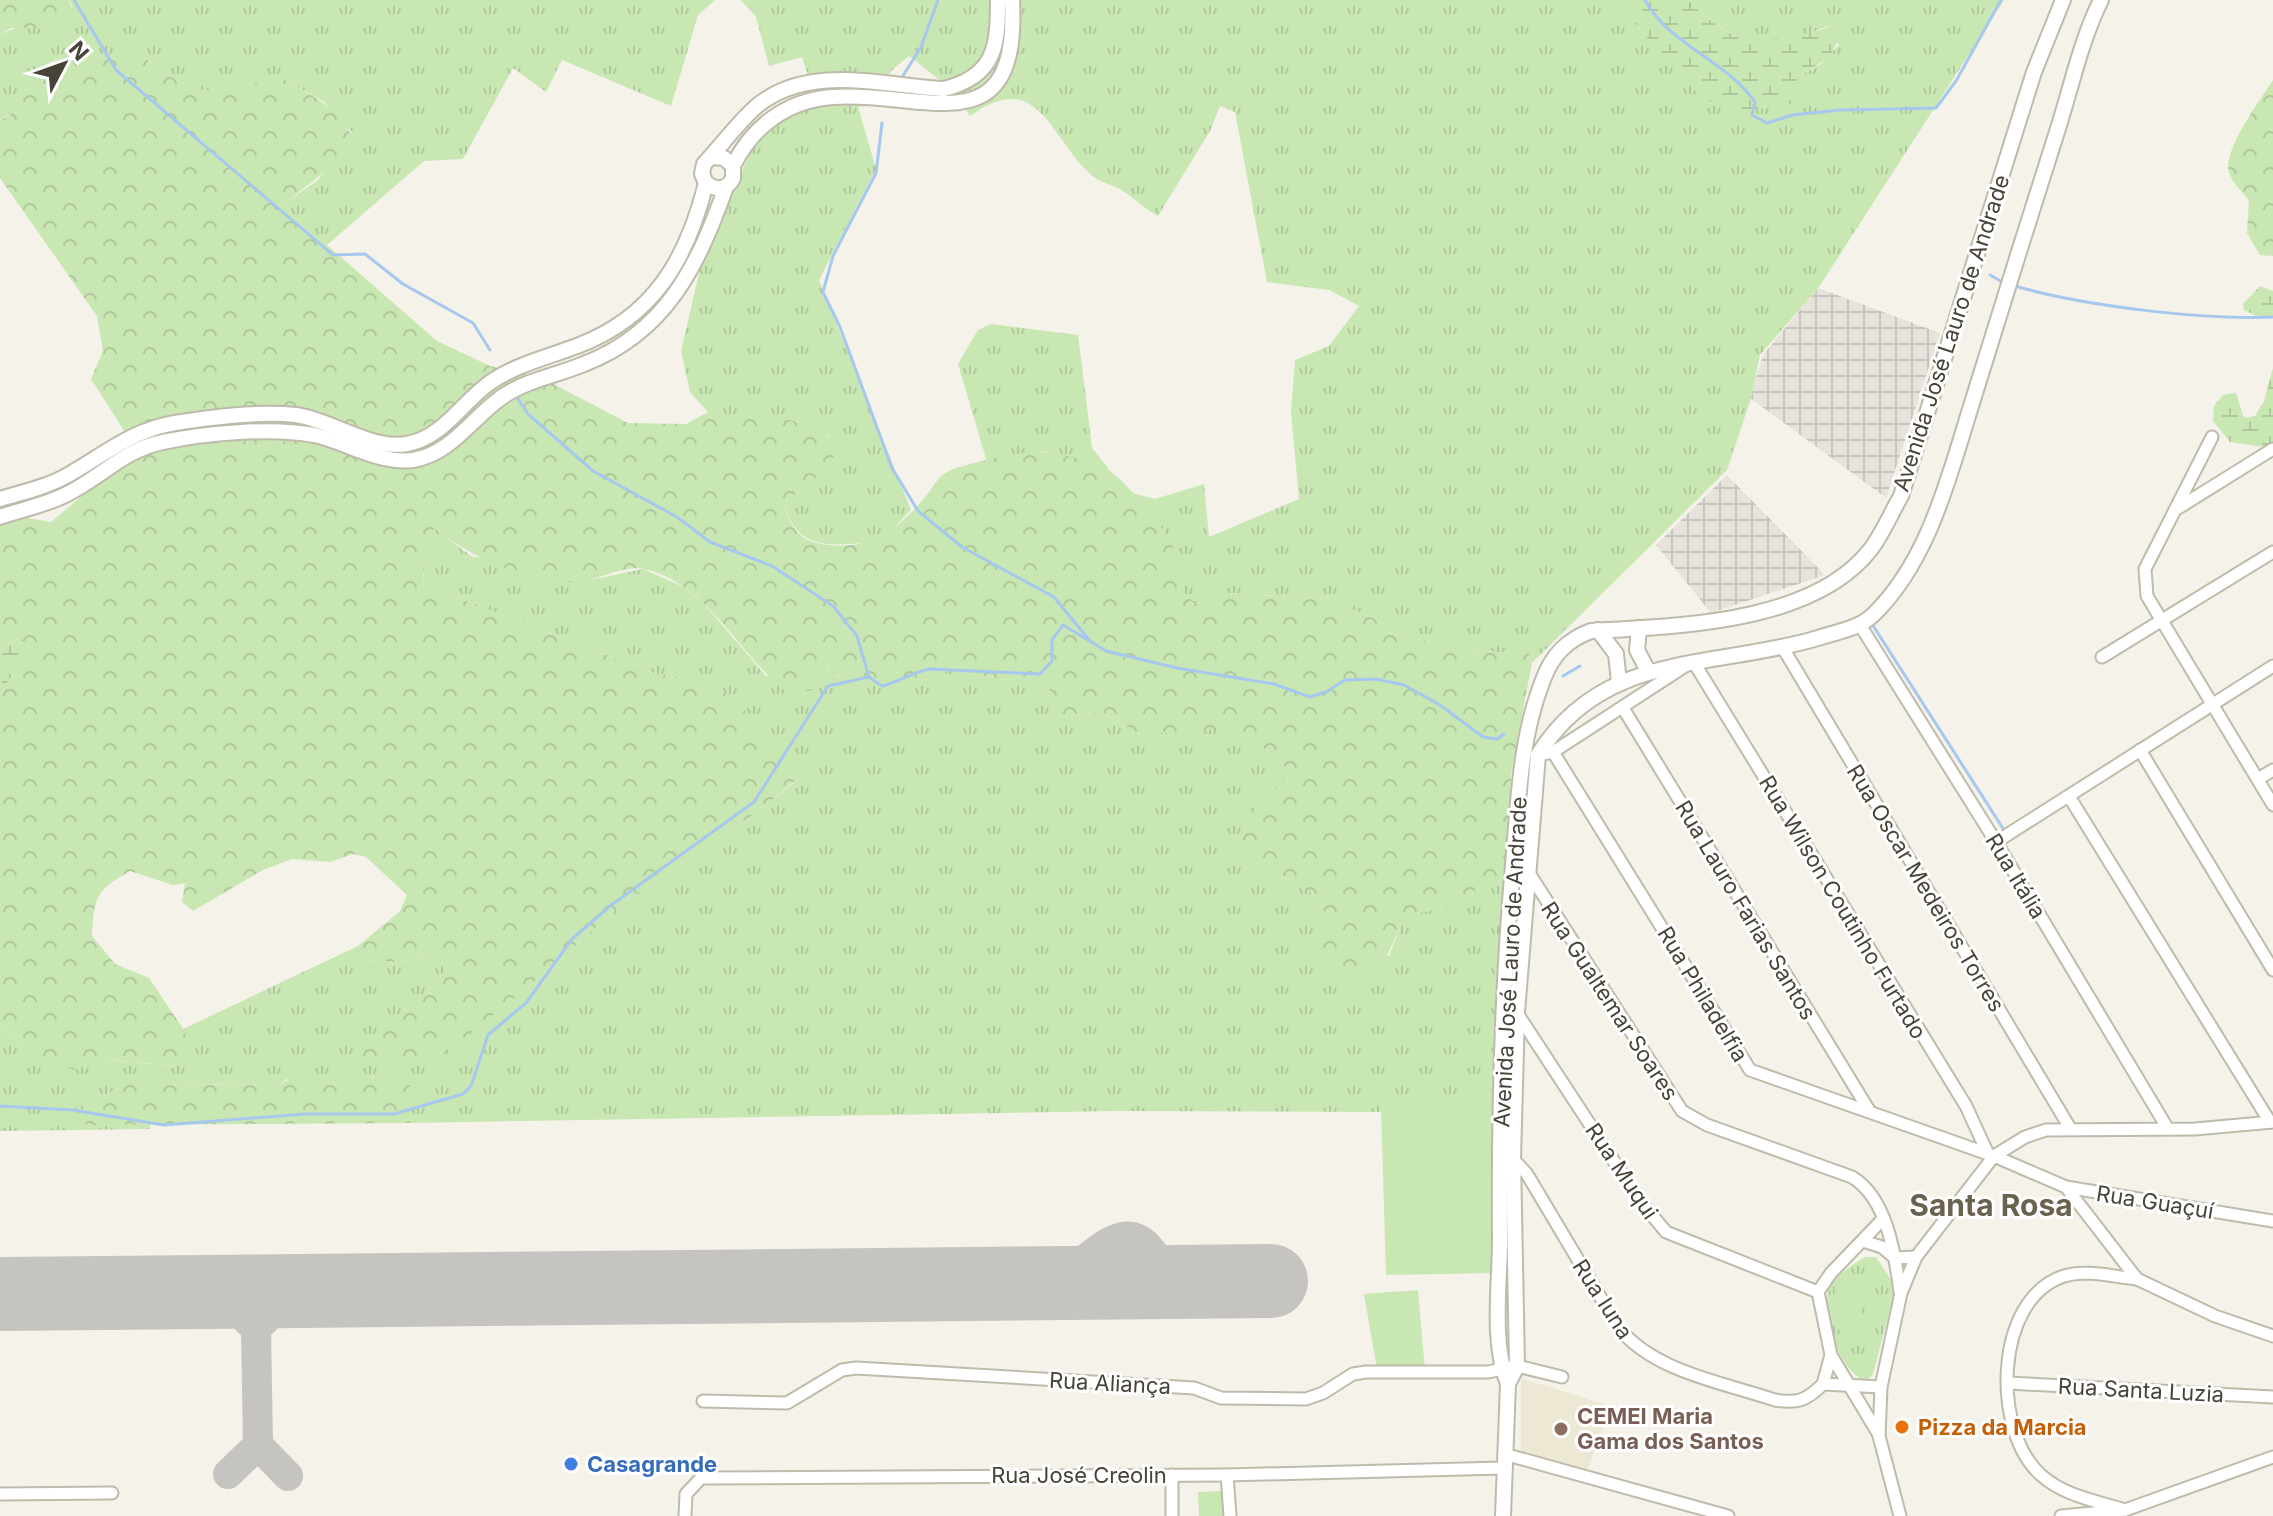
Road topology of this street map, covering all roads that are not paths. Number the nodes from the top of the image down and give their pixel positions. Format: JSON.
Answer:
{"nodes":[{"id":1,"x":998,"y":0,"type":"edge"},
{"id":2,"x":1012,"y":0,"type":"edge"},
{"id":3,"x":2063,"y":0,"type":"edge"},
{"id":4,"x":2101,"y":0,"type":"edge"},
{"id":5,"x":712,"y":157,"type":"junction"},
{"id":6,"x":733,"y":166,"type":"junction"},
{"id":7,"x":706,"y":183,"type":"junction"},
{"id":8,"x":726,"y":187,"type":"junction"},
{"id":9,"x":2212,"y":437,"type":"dead end"},
{"id":10,"x":2273,"y":449,"type":"edge"},
{"id":11,"x":0,"y":499,"type":"edge"},
{"id":12,"x":2174,"y":511,"type":"junction"},
{"id":13,"x":0,"y":517,"type":"edge"},
{"id":14,"x":2273,"y":552,"type":"edge"},
{"id":15,"x":2162,"y":620,"type":"junction"},
{"id":16,"x":1866,"y":621,"type":"junction"},
{"id":17,"x":1639,"y":628,"type":"junction"},
{"id":18,"x":1598,"y":630,"type":"junction"},
{"id":19,"x":1783,"y":648,"type":"junction"},
{"id":20,"x":2102,"y":657,"type":"dead end"},
{"id":21,"x":1693,"y":661,"type":"junction"},
{"id":22,"x":2273,"y":666,"type":"edge"},
{"id":23,"x":1648,"y":671,"type":"junction"},
{"id":24,"x":1619,"y":682,"type":"junction"},
{"id":25,"x":2213,"y":701,"type":"junction"},
{"id":26,"x":1623,"y":708,"type":"junction"},
{"id":27,"x":2140,"y":750,"type":"junction"},
{"id":28,"x":1545,"y":754,"type":"junction"},
{"id":29,"x":2273,"y":770,"type":"edge"},
{"id":30,"x":2258,"y":779,"type":"junction"},
{"id":31,"x":2070,"y":798,"type":"junction"},
{"id":32,"x":2273,"y":805,"type":"edge"},
{"id":33,"x":1996,"y":842,"type":"junction"},
{"id":34,"x":1526,"y":870,"type":"junction"},
{"id":35,"x":2273,"y":970,"type":"edge"},
{"id":36,"x":1517,"y":1012,"type":"junction"},
{"id":37,"x":1870,"y":1112,"type":"junction"},
{"id":38,"x":2271,"y":1122,"type":"edge"},
{"id":39,"x":2070,"y":1128,"type":"junction"},
{"id":40,"x":2168,"y":1129,"type":"junction"},
{"id":41,"x":1991,"y":1155,"type":"junction"},
{"id":42,"x":1513,"y":1159,"type":"junction"},
{"id":43,"x":2066,"y":1187,"type":"junction"},
{"id":44,"x":1882,"y":1220,"type":"junction"},
{"id":45,"x":2273,"y":1221,"type":"edge"},
{"id":46,"x":1863,"y":1241,"type":"junction"},
{"id":47,"x":1916,"y":1257,"type":"junction"},
{"id":48,"x":1895,"y":1258,"type":"junction"},
{"id":49,"x":2137,"y":1279,"type":"junction"},
{"id":50,"x":1818,"y":1292,"type":"junction"},
{"id":51,"x":1901,"y":1293,"type":"junction"},
{"id":52,"x":2273,"y":1336,"type":"edge"},
{"id":53,"x":1831,"y":1355,"type":"junction"},
{"id":54,"x":1517,"y":1366,"type":"junction"},
{"id":55,"x":1502,"y":1369,"type":"junction"},
{"id":56,"x":1562,"y":1377,"type":"dead end"},
{"id":57,"x":2008,"y":1383,"type":"junction"},
{"id":58,"x":1508,"y":1384,"type":"junction"},
{"id":59,"x":1823,"y":1384,"type":"junction"},
{"id":60,"x":1852,"y":1385,"type":"junction"},
{"id":61,"x":1881,"y":1387,"type":"junction"},
{"id":62,"x":2273,"y":1397,"type":"edge"},
{"id":63,"x":703,"y":1401,"type":"dead end"},
{"id":64,"x":1879,"y":1436,"type":"junction"},
{"id":65,"x":2273,"y":1457,"type":"edge"},
{"id":66,"x":1503,"y":1461,"type":"junction"},
{"id":67,"x":1172,"y":1475,"type":"junction"},
{"id":68,"x":1227,"y":1475,"type":"junction"},
{"id":69,"x":112,"y":1493,"type":"dead end"},
{"id":70,"x":0,"y":1494,"type":"edge"},
{"id":71,"x":2125,"y":1510,"type":"junction"},
{"id":72,"x":685,"y":1516,"type":"edge"},
{"id":73,"x":1172,"y":1516,"type":"edge"},
{"id":74,"x":1230,"y":1516,"type":"edge"},
{"id":75,"x":1503,"y":1516,"type":"edge"},
{"id":76,"x":1728,"y":1516,"type":"edge"},
{"id":77,"x":1900,"y":1516,"type":"edge"},
{"id":78,"x":2061,"y":1516,"type":"edge"}],
"edges":[{"from":1,"to":5,"type":"street"},
{"from":2,"to":6,"type":"street"},
{"from":3,"to":17,"type":"street","name":"Avenida José Lauro de Andrade"},
{"from":4,"to":16,"type":"street","name":"Avenida José Lauro de Andrade"},
{"from":5,"to":6,"type":"street"},
{"from":5,"to":7,"type":"street"},
{"from":6,"to":8,"type":"street"},
{"from":7,"to":8,"type":"street"},
{"from":7,"to":11,"type":"street"},
{"from":8,"to":13,"type":"street"},
{"from":9,"to":12,"type":"street"},
{"from":10,"to":12,"type":"street"},
{"from":12,"to":15,"type":"street"},
{"from":14,"to":15,"type":"street"},
{"from":15,"to":20,"type":"street"},
{"from":15,"to":25,"type":"street"},
{"from":16,"to":19,"type":"street"},
{"from":16,"to":33,"type":"street","name":"Rua Itália"},
{"from":17,"to":18,"type":"street","name":"Avenida José Lauro de Andrade"},
{"from":17,"to":23,"type":"street"},
{"from":18,"to":24,"type":"street"},
{"from":18,"to":55,"type":"street","name":"Avenida José Lauro de Andrade"},
{"from":19,"to":21,"type":"street"},
{"from":19,"to":39,"type":"street","name":"Rua Oscar Medeiros Torres"},
{"from":21,"to":23,"type":"street"},
{"from":21,"to":26,"type":"street"},
{"from":21,"to":41,"type":"street","name":"Rua Wilson Coutinho Furtado"},
{"from":22,"to":25,"type":"street"},
{"from":23,"to":24,"type":"street"},
{"from":24,"to":28,"type":"street"},
{"from":25,"to":27,"type":"street"},
{"from":25,"to":30,"type":"street"},
{"from":26,"to":28,"type":"street"},
{"from":26,"to":37,"type":"street","name":"Rua Lauro Farias Santos"},
{"from":27,"to":31,"type":"street"},
{"from":27,"to":35,"type":"street"},
{"from":28,"to":34,"type":"street","name":"Avenida José Lauro de Andrade"},
{"from":28,"to":37,"type":"street","name":"Rua Philadelfia"},
{"from":29,"to":30,"type":"street"},
{"from":30,"to":32,"type":"street"},
{"from":31,"to":33,"type":"street"},
{"from":31,"to":38,"type":"street"},
{"from":33,"to":40,"type":"street","name":"Rua Itália"},
{"from":34,"to":36,"type":"street","name":"Avenida José Lauro de Andrade"},
{"from":34,"to":44,"type":"street","name":"Rua Gualtemar Soares"},
{"from":36,"to":42,"type":"street","name":"Avenida José Lauro de Andrade"},
{"from":36,"to":50,"type":"street","name":"Rua Muqui"},
{"from":37,"to":41,"type":"street","name":"Rua Philadelfia"},
{"from":38,"to":40,"type":"street"},
{"from":39,"to":40,"type":"street"},
{"from":39,"to":41,"type":"street"},
{"from":41,"to":43,"type":"street","name":"Rua Guaçuí"},
{"from":41,"to":47,"type":"street"},
{"from":42,"to":54,"type":"street","name":"Avenida José Lauro de Andrade"},
{"from":42,"to":59,"type":"street","name":"Rua Iuna"},
{"from":43,"to":45,"type":"street","name":"Rua Guaçuí"},
{"from":43,"to":49,"type":"street"},
{"from":44,"to":46,"type":"street"},
{"from":44,"to":48,"type":"street","name":"Rua Gualtemar Soares"},
{"from":46,"to":48,"type":"street"},
{"from":46,"to":50,"type":"street"},
{"from":47,"to":48,"type":"street"},
{"from":47,"to":51,"type":"street"},
{"from":48,"to":51,"type":"street","name":"Rua Gualtemar Soares"},
{"from":49,"to":52,"type":"street"},
{"from":49,"to":57,"type":"street"},
{"from":50,"to":53,"type":"street"},
{"from":51,"to":61,"type":"street"},
{"from":53,"to":59,"type":"street"},
{"from":53,"to":60,"type":"street"},
{"from":54,"to":55,"type":"street","name":"Rua Aliança"},
{"from":54,"to":56,"type":"street"},
{"from":54,"to":58,"type":"street","name":"Avenida José Lauro de Andrade"},
{"from":55,"to":58,"type":"street","name":"Avenida José Lauro de Andrade"},
{"from":55,"to":63,"type":"street","name":"Rua Aliança"},
{"from":57,"to":62,"type":"street","name":"Rua Santa Luzia"},
{"from":57,"to":71,"type":"street"},
{"from":58,"to":66,"type":"street","name":"Avenida José Lauro de Andrade"},
{"from":59,"to":60,"type":"street"},
{"from":60,"to":61,"type":"street"},
{"from":60,"to":64,"type":"street"},
{"from":61,"to":64,"type":"street"},
{"from":64,"to":77,"type":"street"},
{"from":65,"to":71,"type":"street"},
{"from":66,"to":68,"type":"street","name":"Rua José Creolin"},
{"from":66,"to":75,"type":"street","name":"Avenida José Lauro de Andrade"},
{"from":66,"to":76,"type":"street","name":"Rua José Creolin"},
{"from":67,"to":68,"type":"street","name":"Rua José Creolin"},
{"from":67,"to":72,"type":"street","name":"Rua José Creolin"},
{"from":67,"to":73,"type":"street"},
{"from":68,"to":74,"type":"street"},
{"from":69,"to":70,"type":"street"},
{"from":71,"to":78,"type":"street"}]}
